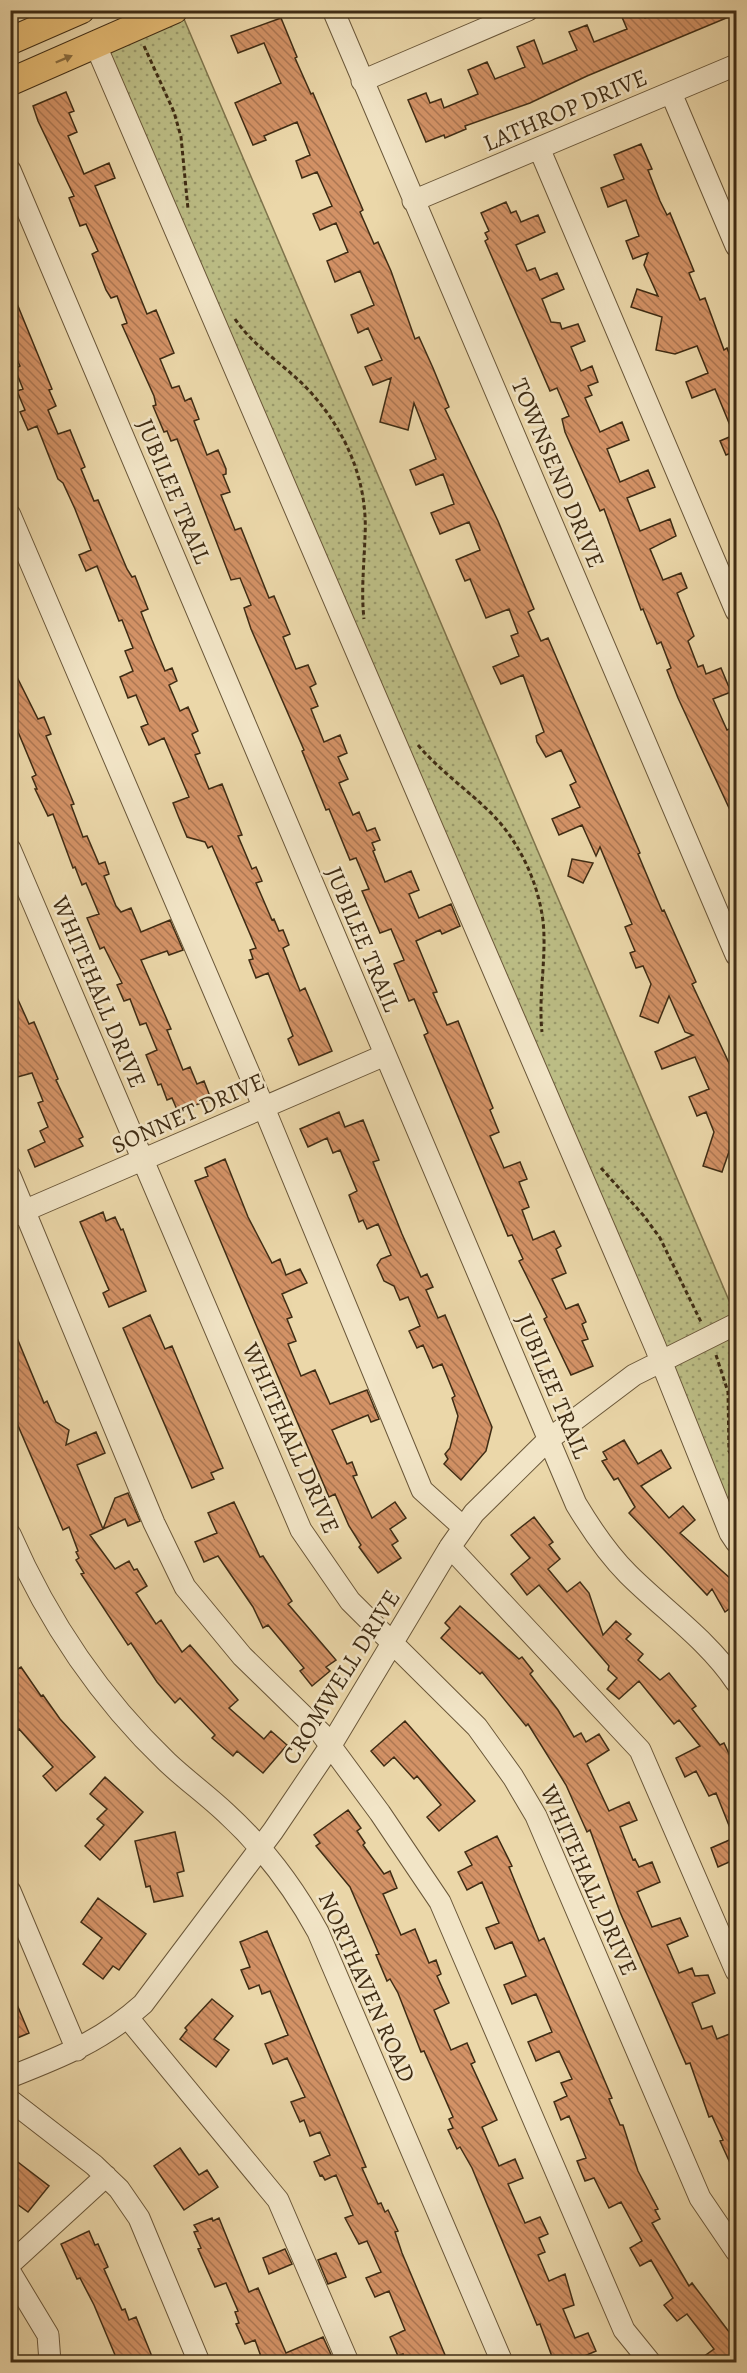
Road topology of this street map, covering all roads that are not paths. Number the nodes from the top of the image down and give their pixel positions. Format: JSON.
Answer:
{"nodes":[{"id":1,"x":81,"y":10,"type":"edge"},
{"id":2,"x":174,"y":10,"type":"edge"},
{"id":3,"x":333,"y":10,"type":"edge"},
{"id":4,"x":528,"y":10,"type":"edge"},
{"id":5,"x":10,"y":41,"type":"edge"},
{"id":6,"x":96,"y":46,"type":"junction"},
{"id":7,"x":736,"y":65,"type":"edge"},
{"id":8,"x":362,"y":81,"type":"junction"},
{"id":9,"x":10,"y":82,"type":"edge"},
{"id":10,"x":671,"y":93,"type":"junction"},
{"id":11,"x":539,"y":148,"type":"junction"},
{"id":12,"x":10,"y":170,"type":"edge"},
{"id":13,"x":413,"y":201,"type":"junction"},
{"id":14,"x":736,"y":246,"type":"edge"},
{"id":15,"x":10,"y":515,"type":"edge"},
{"id":16,"x":736,"y":611,"type":"edge"},
{"id":17,"x":10,"y":849,"type":"edge"},
{"id":18,"x":736,"y":955,"type":"edge"},
{"id":19,"x":385,"y":1055,"type":"junction"},
{"id":20,"x":264,"y":1108,"type":"junction"},
{"id":21,"x":143,"y":1161,"type":"junction"},
{"id":22,"x":10,"y":1176,"type":"edge"},
{"id":23,"x":18,"y":1214,"type":"edge"},
{"id":24,"x":736,"y":1324,"type":"edge"},
{"id":25,"x":661,"y":1360,"type":"junction"},
{"id":26,"x":548,"y":1440,"type":"junction"},
{"id":27,"x":463,"y":1527,"type":"junction"},
{"id":28,"x":10,"y":1534,"type":"edge"},
{"id":29,"x":736,"y":1542,"type":"edge"},
{"id":30,"x":450,"y":1547,"type":"junction"},
{"id":31,"x":392,"y":1645,"type":"junction"},
{"id":32,"x":736,"y":1682,"type":"edge"},
{"id":33,"x":331,"y":1745,"type":"junction"},
{"id":34,"x":260,"y":1850,"type":"junction"},
{"id":35,"x":10,"y":1891,"type":"edge"},
{"id":36,"x":736,"y":1971,"type":"edge"},
{"id":37,"x":128,"y":2018,"type":"junction"},
{"id":38,"x":77,"y":2050,"type":"junction"},
{"id":39,"x":10,"y":2077,"type":"edge"},
{"id":40,"x":10,"y":2100,"type":"edge"},
{"id":41,"x":106,"y":2176,"type":"junction"},
{"id":42,"x":736,"y":2251,"type":"edge"},
{"id":43,"x":10,"y":2264,"type":"edge"},
{"id":44,"x":10,"y":2272,"type":"edge"},
{"id":45,"x":51,"y":2362,"type":"edge"},
{"id":46,"x":199,"y":2362,"type":"edge"},
{"id":47,"x":348,"y":2362,"type":"edge"},
{"id":48,"x":501,"y":2362,"type":"edge"},
{"id":49,"x":650,"y":2362,"type":"edge"}],
"edges":[{"from":1,"to":5,"type":"main road"},
{"from":2,"to":6,"type":"main road"},
{"from":3,"to":8,"type":"street","name":"TOWNSEND DRIVE"},
{"from":4,"to":8,"type":"street"},
{"from":9,"to":6,"type":"main road","one_way":true},
{"from":6,"to":25,"type":"street"},
{"from":7,"to":10,"type":"street","name":"LATHROP DRIVE"},
{"from":8,"to":13,"type":"street","name":"TOWNSEND DRIVE"},
{"from":10,"to":11,"type":"street","name":"LATHROP DRIVE"},
{"from":10,"to":14,"type":"street"},
{"from":11,"to":13,"type":"street","name":"LATHROP DRIVE"},
{"from":11,"to":16,"type":"street"},
{"from":12,"to":19,"type":"street","name":"JUBILEE TRAIL"},
{"from":13,"to":18,"type":"street","name":"TOWNSEND DRIVE"},
{"from":15,"to":20,"type":"street"},
{"from":17,"to":21,"type":"street","name":"WHITEHALL DRIVE"},
{"from":19,"to":20,"type":"street","name":"SONNET DRIVE"},
{"from":19,"to":26,"type":"street","name":"JUBILEE TRAIL"},
{"from":20,"to":21,"type":"street","name":"SONNET DRIVE"},
{"from":20,"to":27,"type":"street"},
{"from":21,"to":23,"type":"street","name":"SONNET DRIVE"},
{"from":21,"to":31,"type":"street","name":"WHITEHALL DRIVE"},
{"from":22,"to":23,"type":"street"},
{"from":23,"to":33,"type":"street"},
{"from":24,"to":25,"type":"street","name":"CROMWELL DRIVE"},
{"from":25,"to":26,"type":"street","name":"CROMWELL DRIVE"},
{"from":25,"to":29,"type":"street"},
{"from":26,"to":27,"type":"street","name":"CROMWELL DRIVE"},
{"from":26,"to":32,"type":"street","name":"JUBILEE TRAIL"},
{"from":27,"to":30,"type":"street","name":"CROMWELL DRIVE"},
{"from":28,"to":34,"type":"street","name":"NORTHAVEN ROAD"},
{"from":30,"to":31,"type":"street","name":"CROMWELL DRIVE"},
{"from":30,"to":36,"type":"street"},
{"from":31,"to":33,"type":"street","name":"CROMWELL DRIVE"},
{"from":31,"to":42,"type":"street","name":"WHITEHALL DRIVE"},
{"from":33,"to":34,"type":"street","name":"CROMWELL DRIVE"},
{"from":33,"to":49,"type":"street"},
{"from":34,"to":37,"type":"street","name":"CROMWELL DRIVE"},
{"from":34,"to":48,"type":"street","name":"NORTHAVEN ROAD"},
{"from":35,"to":38,"type":"street"},
{"from":37,"to":38,"type":"street","name":"CROMWELL DRIVE"},
{"from":37,"to":47,"type":"street"},
{"from":38,"to":39,"type":"street","name":"CROMWELL DRIVE"},
{"from":40,"to":41,"type":"street"},
{"from":41,"to":43,"type":"street"},
{"from":41,"to":46,"type":"street"},
{"from":44,"to":45,"type":"street"}]}
